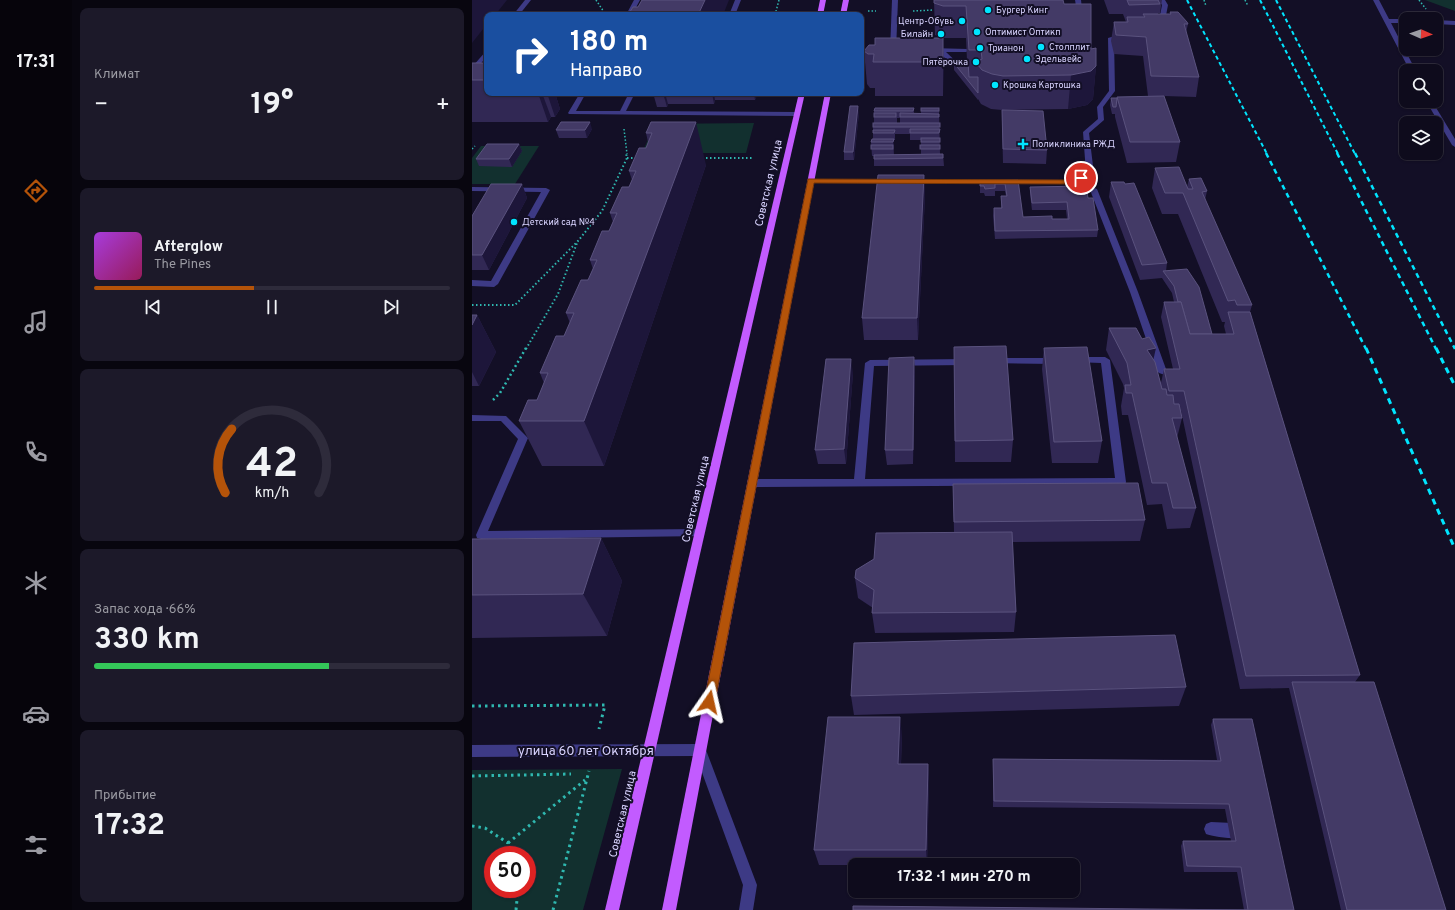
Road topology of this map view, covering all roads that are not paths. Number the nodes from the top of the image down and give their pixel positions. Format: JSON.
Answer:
{"nodes":[{"id":1,"x":528,"y":0,"type":"edge"},
{"id":2,"x":637,"y":0,"type":"edge"},
{"id":3,"x":738,"y":0,"type":"edge"},
{"id":4,"x":823,"y":0,"type":"edge"},
{"id":5,"x":846,"y":0,"type":"edge"},
{"id":6,"x":896,"y":0,"type":"edge"},
{"id":7,"x":1078,"y":0,"type":"edge"},
{"id":8,"x":1162,"y":0,"type":"edge"},
{"id":9,"x":1376,"y":0,"type":"edge"},
{"id":10,"x":518,"y":12,"type":"edge"},
{"id":11,"x":631,"y":12,"type":"edge"},
{"id":12,"x":733,"y":12,"type":"edge"},
{"id":13,"x":821,"y":12,"type":"edge"},
{"id":14,"x":844,"y":12,"type":"edge"},
{"id":15,"x":1386,"y":20,"type":"junction"},
{"id":16,"x":1399,"y":21,"type":"edge"},
{"id":17,"x":1082,"y":22,"type":"edge"},
{"id":18,"x":1443,"y":22,"type":"edge"},
{"id":19,"x":1455,"y":23,"type":"edge"},
{"id":20,"x":1156,"y":27,"type":"edge"},
{"id":21,"x":1133,"y":32,"type":"edge"},
{"id":22,"x":924,"y":50,"type":"edge"},
{"id":23,"x":940,"y":50,"type":"junction"},
{"id":24,"x":966,"y":50,"type":"edge"},
{"id":25,"x":901,"y":51,"type":"edge"},
{"id":26,"x":484,"y":56,"type":"edge"},
{"id":27,"x":1409,"y":64,"type":"edge"},
{"id":28,"x":961,"y":69,"type":"edge"},
{"id":29,"x":472,"y":72,"type":"edge"},
{"id":30,"x":581,"y":96,"type":"edge"},
{"id":31,"x":630,"y":96,"type":"edge"},
{"id":32,"x":801,"y":96,"type":"edge"},
{"id":33,"x":827,"y":96,"type":"edge"},
{"id":34,"x":1433,"y":108,"type":"edge"},
{"id":35,"x":622,"y":113,"type":"junction"},
{"id":36,"x":797,"y":114,"type":"junction"},
{"id":37,"x":1084,"y":120,"type":"dead end"},
{"id":38,"x":1086,"y":132,"type":"junction"},
{"id":39,"x":1455,"y":145,"type":"edge"},
{"id":40,"x":811,"y":181,"type":"junction"},
{"id":41,"x":1073,"y":182,"type":"junction"},
{"id":42,"x":472,"y":189,"type":"edge"},
{"id":43,"x":472,"y":284,"type":"edge"},
{"id":44,"x":1174,"y":375,"type":"edge"},
{"id":45,"x":474,"y":418,"type":"edge"},
{"id":46,"x":752,"y":483,"type":"junction"},
{"id":47,"x":859,"y":483,"type":"junction"},
{"id":48,"x":699,"y":533,"type":"junction"},
{"id":49,"x":649,"y":750,"type":"junction"},
{"id":50,"x":700,"y":750,"type":"junction"},
{"id":51,"x":472,"y":751,"type":"edge"},
{"id":52,"x":1211,"y":829,"type":"dead end"},
{"id":53,"x":1252,"y":841,"type":"edge"},
{"id":54,"x":612,"y":910,"type":"edge"},
{"id":55,"x":669,"y":910,"type":"edge"},
{"id":56,"x":746,"y":910,"type":"edge"}],
"edges":[{"from":1,"to":10,"type":"street"},
{"from":2,"to":11,"type":"street"},
{"from":3,"to":12,"type":"street"},
{"from":4,"to":13,"type":"main road"},
{"from":5,"to":14,"type":"main road"},
{"from":6,"to":25,"type":"street"},
{"from":7,"to":17,"type":"street"},
{"from":8,"to":20,"type":"street"},
{"from":9,"to":15,"type":"street"},
{"from":15,"to":16,"type":"street"},
{"from":15,"to":27,"type":"street"},
{"from":18,"to":19,"type":"street"},
{"from":21,"to":38,"type":"street"},
{"from":22,"to":23,"type":"street"},
{"from":23,"to":24,"type":"street"},
{"from":23,"to":28,"type":"street"},
{"from":26,"to":29,"type":"street"},
{"from":30,"to":35,"type":"street"},
{"from":31,"to":35,"type":"street"},
{"from":32,"to":36,"type":"main road","name":"Советская улица"},
{"from":33,"to":40,"type":"main road"},
{"from":34,"to":39,"type":"street"},
{"from":35,"to":36,"type":"street"},
{"from":36,"to":48,"type":"main road","name":"Советская улица"},
{"from":37,"to":38,"type":"street"},
{"from":38,"to":41,"type":"street"},
{"from":40,"to":41,"type":"street"},
{"from":40,"to":46,"type":"main road"},
{"from":41,"to":44,"type":"street"},
{"from":42,"to":43,"type":"street"},
{"from":45,"to":48,"type":"street"},
{"from":46,"to":47,"type":"street"},
{"from":46,"to":50,"type":"main road"},
{"from":47,"to":47,"type":"street"},
{"from":48,"to":49,"type":"main road","name":"Советская улица"},
{"from":49,"to":50,"type":"street","name":"улица 60 лет Октября"},
{"from":49,"to":51,"type":"street","name":"улица 60 лет Октября"},
{"from":49,"to":54,"type":"main road","name":"Советская улица"},
{"from":50,"to":55,"type":"main road"},
{"from":50,"to":56,"type":"street"},
{"from":52,"to":53,"type":"street"}]}
